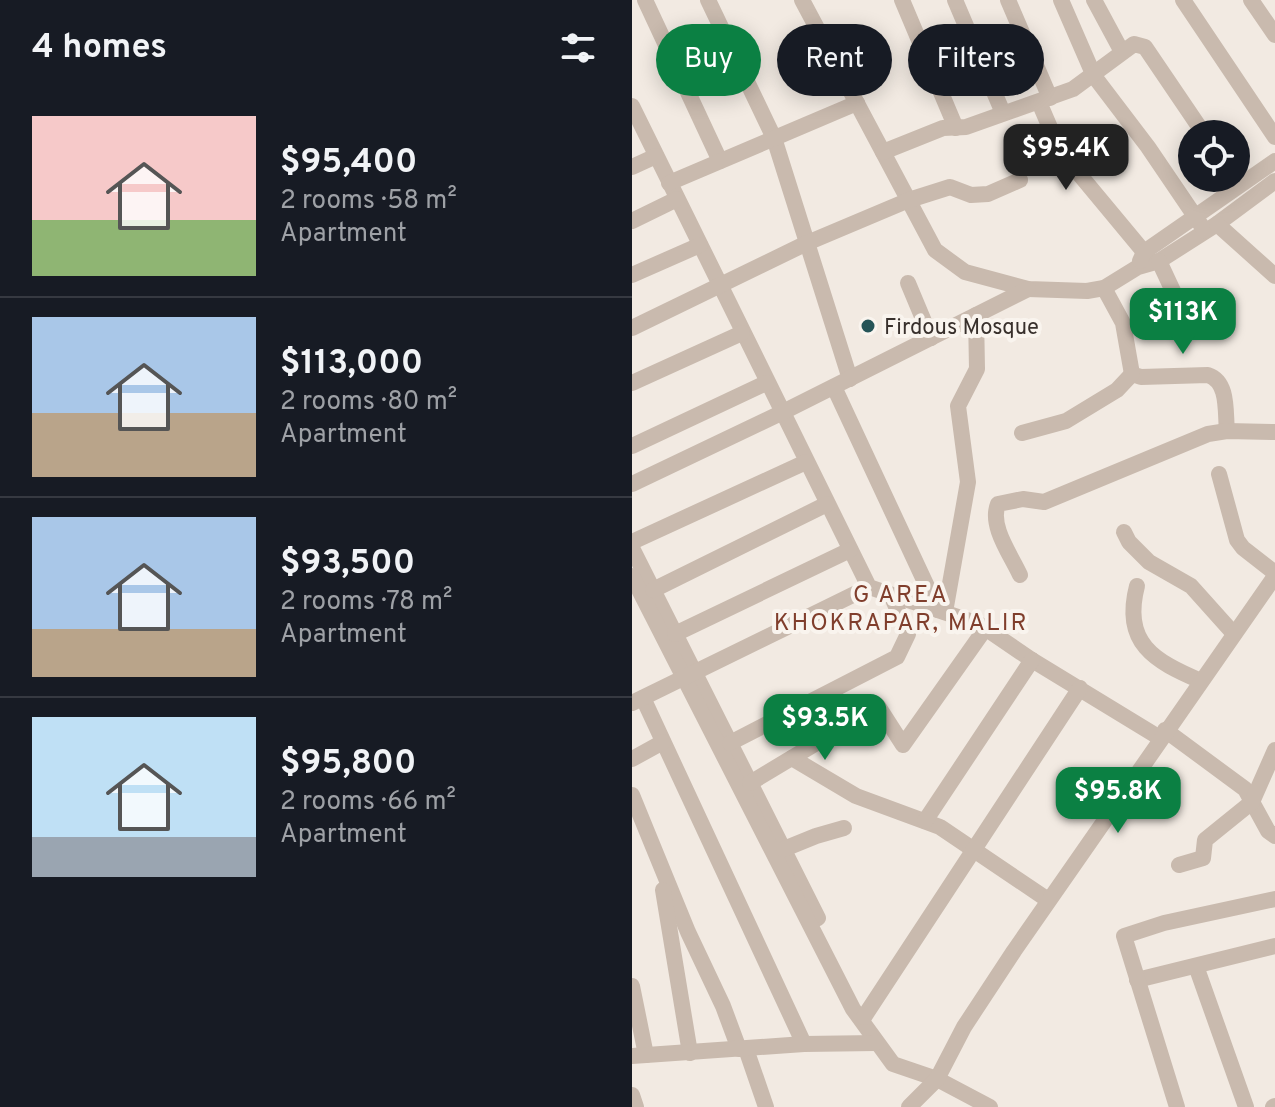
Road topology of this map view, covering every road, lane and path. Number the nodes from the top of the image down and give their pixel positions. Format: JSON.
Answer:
{"nodes":[{"id":1,"x":645,"y":0,"type":"edge"},
{"id":2,"x":708,"y":0,"type":"edge"},
{"id":3,"x":802,"y":0,"type":"edge"},
{"id":4,"x":902,"y":0,"type":"edge"},
{"id":5,"x":955,"y":0,"type":"edge"},
{"id":6,"x":1008,"y":0,"type":"edge"},
{"id":7,"x":1061,"y":0,"type":"edge"},
{"id":8,"x":1094,"y":0,"type":"edge"},
{"id":9,"x":1183,"y":0,"type":"edge"},
{"id":10,"x":1251,"y":0,"type":"edge"},
{"id":11,"x":1275,"y":35,"type":"edge"},
{"id":12,"x":1122,"y":52,"type":"junction"},
{"id":13,"x":1094,"y":76,"type":"junction"},
{"id":14,"x":1045,"y":100,"type":"junction"},
{"id":15,"x":857,"y":103,"type":"junction"},
{"id":16,"x":633,"y":110,"type":"edge"},
{"id":17,"x":1003,"y":113,"type":"junction"},
{"id":18,"x":1195,"y":120,"type":"edge"},
{"id":19,"x":956,"y":128,"type":"junction"},
{"id":20,"x":1275,"y":137,"type":"edge"},
{"id":21,"x":774,"y":138,"type":"junction"},
{"id":22,"x":883,"y":152,"type":"junction"},
{"id":23,"x":656,"y":156,"type":"junction"},
{"id":24,"x":720,"y":161,"type":"junction"},
{"id":25,"x":1275,"y":161,"type":"edge"},
{"id":26,"x":632,"y":167,"type":"edge"},
{"id":27,"x":1250,"y":175,"type":"edge"},
{"id":28,"x":1020,"y":180,"type":"dead end"},
{"id":29,"x":1275,"y":181,"type":"edge"},
{"id":30,"x":669,"y":183,"type":"junction"},
{"id":31,"x":1230,"y":192,"type":"edge"},
{"id":32,"x":677,"y":199,"type":"junction"},
{"id":33,"x":909,"y":200,"type":"junction"},
{"id":34,"x":632,"y":221,"type":"edge"},
{"id":35,"x":1206,"y":224,"type":"junction"},
{"id":36,"x":807,"y":243,"type":"junction"},
{"id":37,"x":700,"y":245,"type":"junction"},
{"id":38,"x":1141,"y":259,"type":"junction"},
{"id":39,"x":1159,"y":261,"type":"junction"},
{"id":40,"x":632,"y":275,"type":"edge"},
{"id":41,"x":1275,"y":276,"type":"edge"},
{"id":42,"x":908,"y":283,"type":"dead end"},
{"id":43,"x":719,"y":286,"type":"junction"},
{"id":44,"x":1104,"y":288,"type":"junction"},
{"id":45,"x":1028,"y":289,"type":"junction"},
{"id":46,"x":976,"y":315,"type":"junction"},
{"id":47,"x":632,"y":328,"type":"edge"},
{"id":48,"x":1184,"y":331,"type":"dead end"},
{"id":49,"x":742,"y":333,"type":"junction"},
{"id":50,"x":931,"y":338,"type":"junction"},
{"id":51,"x":1132,"y":374,"type":"junction"},
{"id":52,"x":632,"y":383,"type":"edge"},
{"id":53,"x":766,"y":383,"type":"junction"},
{"id":54,"x":842,"y":383,"type":"junction"},
{"id":55,"x":781,"y":413,"type":"junction"},
{"id":56,"x":1227,"y":431,"type":"junction"},
{"id":57,"x":1275,"y":432,"type":"edge"},
{"id":58,"x":1022,"y":433,"type":"dead end"},
{"id":59,"x":632,"y":446,"type":"edge"},
{"id":60,"x":806,"y":462,"type":"junction"},
{"id":61,"x":1219,"y":474,"type":"dead end"},
{"id":62,"x":632,"y":484,"type":"edge"},
{"id":63,"x":827,"y":504,"type":"junction"},
{"id":64,"x":1124,"y":532,"type":"dead end"},
{"id":65,"x":632,"y":545,"type":"edge"},
{"id":66,"x":850,"y":550,"type":"junction"},
{"id":67,"x":1275,"y":574,"type":"edge"},
{"id":68,"x":1020,"y":575,"type":"dead end"},
{"id":69,"x":632,"y":576,"type":"edge"},
{"id":70,"x":1137,"y":586,"type":"dead end"},
{"id":71,"x":869,"y":587,"type":"junction"},
{"id":72,"x":653,"y":590,"type":"junction"},
{"id":73,"x":891,"y":595,"type":"junction"},
{"id":74,"x":942,"y":611,"type":"junction"},
{"id":75,"x":985,"y":629,"type":"junction"},
{"id":76,"x":675,"y":634,"type":"junction"},
{"id":77,"x":1234,"y":634,"type":"junction"},
{"id":78,"x":1032,"y":660,"type":"junction"},
{"id":79,"x":689,"y":675,"type":"junction"},
{"id":80,"x":1201,"y":681,"type":"junction"},
{"id":81,"x":1080,"y":688,"type":"junction"},
{"id":82,"x":637,"y":701,"type":"edge"},
{"id":83,"x":1163,"y":734,"type":"junction"},
{"id":84,"x":663,"y":742,"type":"junction"},
{"id":85,"x":730,"y":743,"type":"junction"},
{"id":86,"x":1275,"y":750,"type":"edge"},
{"id":87,"x":792,"y":758,"type":"junction"},
{"id":88,"x":632,"y":759,"type":"edge"},
{"id":89,"x":750,"y":783,"type":"junction"},
{"id":90,"x":632,"y":795,"type":"edge"},
{"id":91,"x":1252,"y":802,"type":"junction"},
{"id":92,"x":925,"y":821,"type":"junction"},
{"id":93,"x":844,"y":828,"type":"dead end"},
{"id":94,"x":1275,"y":836,"type":"edge"},
{"id":95,"x":784,"y":849,"type":"junction"},
{"id":96,"x":974,"y":850,"type":"junction"},
{"id":97,"x":659,"y":861,"type":"junction"},
{"id":98,"x":1179,"y":865,"type":"dead end"},
{"id":99,"x":1275,"y":899,"type":"edge"},
{"id":100,"x":1048,"y":900,"type":"junction"},
{"id":101,"x":1275,"y":946,"type":"edge"},
{"id":102,"x":1196,"y":966,"type":"junction"},
{"id":103,"x":1137,"y":980,"type":"junction"},
{"id":104,"x":632,"y":986,"type":"edge"},
{"id":105,"x":864,"y":1017,"type":"junction"},
{"id":106,"x":876,"y":1043,"type":"junction"},
{"id":107,"x":804,"y":1044,"type":"junction"},
{"id":108,"x":742,"y":1049,"type":"junction"},
{"id":109,"x":690,"y":1053,"type":"junction"},
{"id":110,"x":639,"y":1056,"type":"edge"},
{"id":111,"x":937,"y":1079,"type":"junction"},
{"id":112,"x":632,"y":1095,"type":"edge"},
{"id":113,"x":762,"y":1106,"type":"edge"},
{"id":114,"x":636,"y":1107,"type":"edge"},
{"id":115,"x":909,"y":1107,"type":"edge"},
{"id":116,"x":927,"y":1107,"type":"edge"},
{"id":117,"x":990,"y":1107,"type":"edge"},
{"id":118,"x":1177,"y":1107,"type":"edge"},
{"id":119,"x":1246,"y":1107,"type":"edge"}],
"edges":[{"from":1,"to":24,"type":"street"},
{"from":2,"to":21,"type":"street"},
{"from":3,"to":15,"type":"street"},
{"from":4,"to":19,"type":"street"},
{"from":5,"to":17,"type":"street"},
{"from":6,"to":14,"type":"street"},
{"from":7,"to":13,"type":"street"},
{"from":8,"to":12,"type":"street"},
{"from":9,"to":20,"type":"street"},
{"from":10,"to":11,"type":"street"},
{"from":12,"to":13,"type":"street"},
{"from":12,"to":18,"type":"street"},
{"from":13,"to":14,"type":"street"},
{"from":13,"to":35,"type":"street"},
{"from":14,"to":17,"type":"street"},
{"from":14,"to":38,"type":"street"},
{"from":15,"to":21,"type":"street"},
{"from":15,"to":22,"type":"street"},
{"from":16,"to":23,"type":"street"},
{"from":17,"to":19,"type":"street"},
{"from":19,"to":22,"type":"street"},
{"from":21,"to":24,"type":"street"},
{"from":21,"to":36,"type":"street"},
{"from":22,"to":33,"type":"street"},
{"from":23,"to":26,"type":"street"},
{"from":23,"to":30,"type":"street"},
{"from":24,"to":30,"type":"street"},
{"from":25,"to":27,"type":"street"},
{"from":28,"to":33,"type":"street"},
{"from":29,"to":35,"type":"street"},
{"from":30,"to":32,"type":"street"},
{"from":31,"to":35,"type":"street"},
{"from":32,"to":34,"type":"street"},
{"from":32,"to":37,"type":"street"},
{"from":33,"to":36,"type":"street"},
{"from":33,"to":45,"type":"street"},
{"from":35,"to":38,"type":"street"},
{"from":35,"to":39,"type":"street"},
{"from":35,"to":41,"type":"street"},
{"from":36,"to":43,"type":"street"},
{"from":36,"to":54,"type":"street"},
{"from":37,"to":40,"type":"street"},
{"from":37,"to":43,"type":"street"},
{"from":38,"to":39,"type":"street"},
{"from":38,"to":44,"type":"street"},
{"from":39,"to":48,"type":"street"},
{"from":42,"to":50,"type":"street"},
{"from":43,"to":47,"type":"street"},
{"from":43,"to":49,"type":"street"},
{"from":44,"to":45,"type":"street"},
{"from":44,"to":51,"type":"street"},
{"from":45,"to":46,"type":"street"},
{"from":46,"to":50,"type":"street"},
{"from":46,"to":74,"type":"street"},
{"from":49,"to":52,"type":"street"},
{"from":49,"to":53,"type":"street"},
{"from":50,"to":54,"type":"street"},
{"from":51,"to":56,"type":"street"},
{"from":51,"to":58,"type":"street"},
{"from":53,"to":55,"type":"street"},
{"from":53,"to":59,"type":"street"},
{"from":54,"to":55,"type":"street"},
{"from":54,"to":74,"type":"street"},
{"from":55,"to":60,"type":"street"},
{"from":55,"to":62,"type":"street"},
{"from":56,"to":57,"type":"street"},
{"from":56,"to":68,"type":"street"},
{"from":60,"to":63,"type":"street"},
{"from":60,"to":65,"type":"street"},
{"from":61,"to":67,"type":"street"},
{"from":63,"to":66,"type":"street"},
{"from":63,"to":72,"type":"street"},
{"from":64,"to":77,"type":"street"},
{"from":65,"to":72,"type":"street"},
{"from":66,"to":71,"type":"street"},
{"from":66,"to":76,"type":"street"},
{"from":67,"to":77,"type":"street"},
{"from":69,"to":79,"type":"street"},
{"from":70,"to":80,"type":"street"},
{"from":71,"to":73,"type":"street"},
{"from":71,"to":79,"type":"street"},
{"from":72,"to":76,"type":"street"},
{"from":73,"to":74,"type":"street"},
{"from":73,"to":85,"type":"street"},
{"from":74,"to":75,"type":"street"},
{"from":75,"to":78,"type":"street"},
{"from":75,"to":87,"type":"street"},
{"from":76,"to":79,"type":"street"},
{"from":77,"to":80,"type":"street"},
{"from":78,"to":81,"type":"street"},
{"from":78,"to":92,"type":"street"},
{"from":79,"to":82,"type":"street"},
{"from":79,"to":85,"type":"street"},
{"from":79,"to":106,"type":"street"},
{"from":80,"to":83,"type":"street"},
{"from":81,"to":83,"type":"street"},
{"from":81,"to":96,"type":"street"},
{"from":82,"to":84,"type":"street"},
{"from":83,"to":91,"type":"street"},
{"from":83,"to":100,"type":"street"},
{"from":84,"to":88,"type":"street"},
{"from":84,"to":107,"type":"street"},
{"from":85,"to":89,"type":"street"},
{"from":86,"to":91,"type":"street"},
{"from":87,"to":89,"type":"street"},
{"from":87,"to":92,"type":"street"},
{"from":89,"to":95,"type":"street"},
{"from":90,"to":97,"type":"street"},
{"from":91,"to":94,"type":"street"},
{"from":91,"to":98,"type":"street"},
{"from":92,"to":96,"type":"street"},
{"from":93,"to":95,"type":"street"},
{"from":95,"to":105,"type":"street"},
{"from":96,"to":100,"type":"street"},
{"from":96,"to":105,"type":"street"},
{"from":97,"to":108,"type":"street"},
{"from":97,"to":109,"type":"street"},
{"from":99,"to":103,"type":"street"},
{"from":100,"to":111,"type":"street"},
{"from":101,"to":102,"type":"street"},
{"from":102,"to":103,"type":"street"},
{"from":102,"to":119,"type":"street"},
{"from":103,"to":118,"type":"street"},
{"from":104,"to":110,"type":"street"},
{"from":105,"to":106,"type":"street"},
{"from":106,"to":107,"type":"street"},
{"from":106,"to":111,"type":"street"},
{"from":107,"to":108,"type":"street"},
{"from":108,"to":109,"type":"street"},
{"from":108,"to":113,"type":"street"},
{"from":109,"to":110,"type":"street"},
{"from":111,"to":115,"type":"street"},
{"from":111,"to":116,"type":"street"},
{"from":111,"to":117,"type":"street"},
{"from":112,"to":114,"type":"street"}]}
